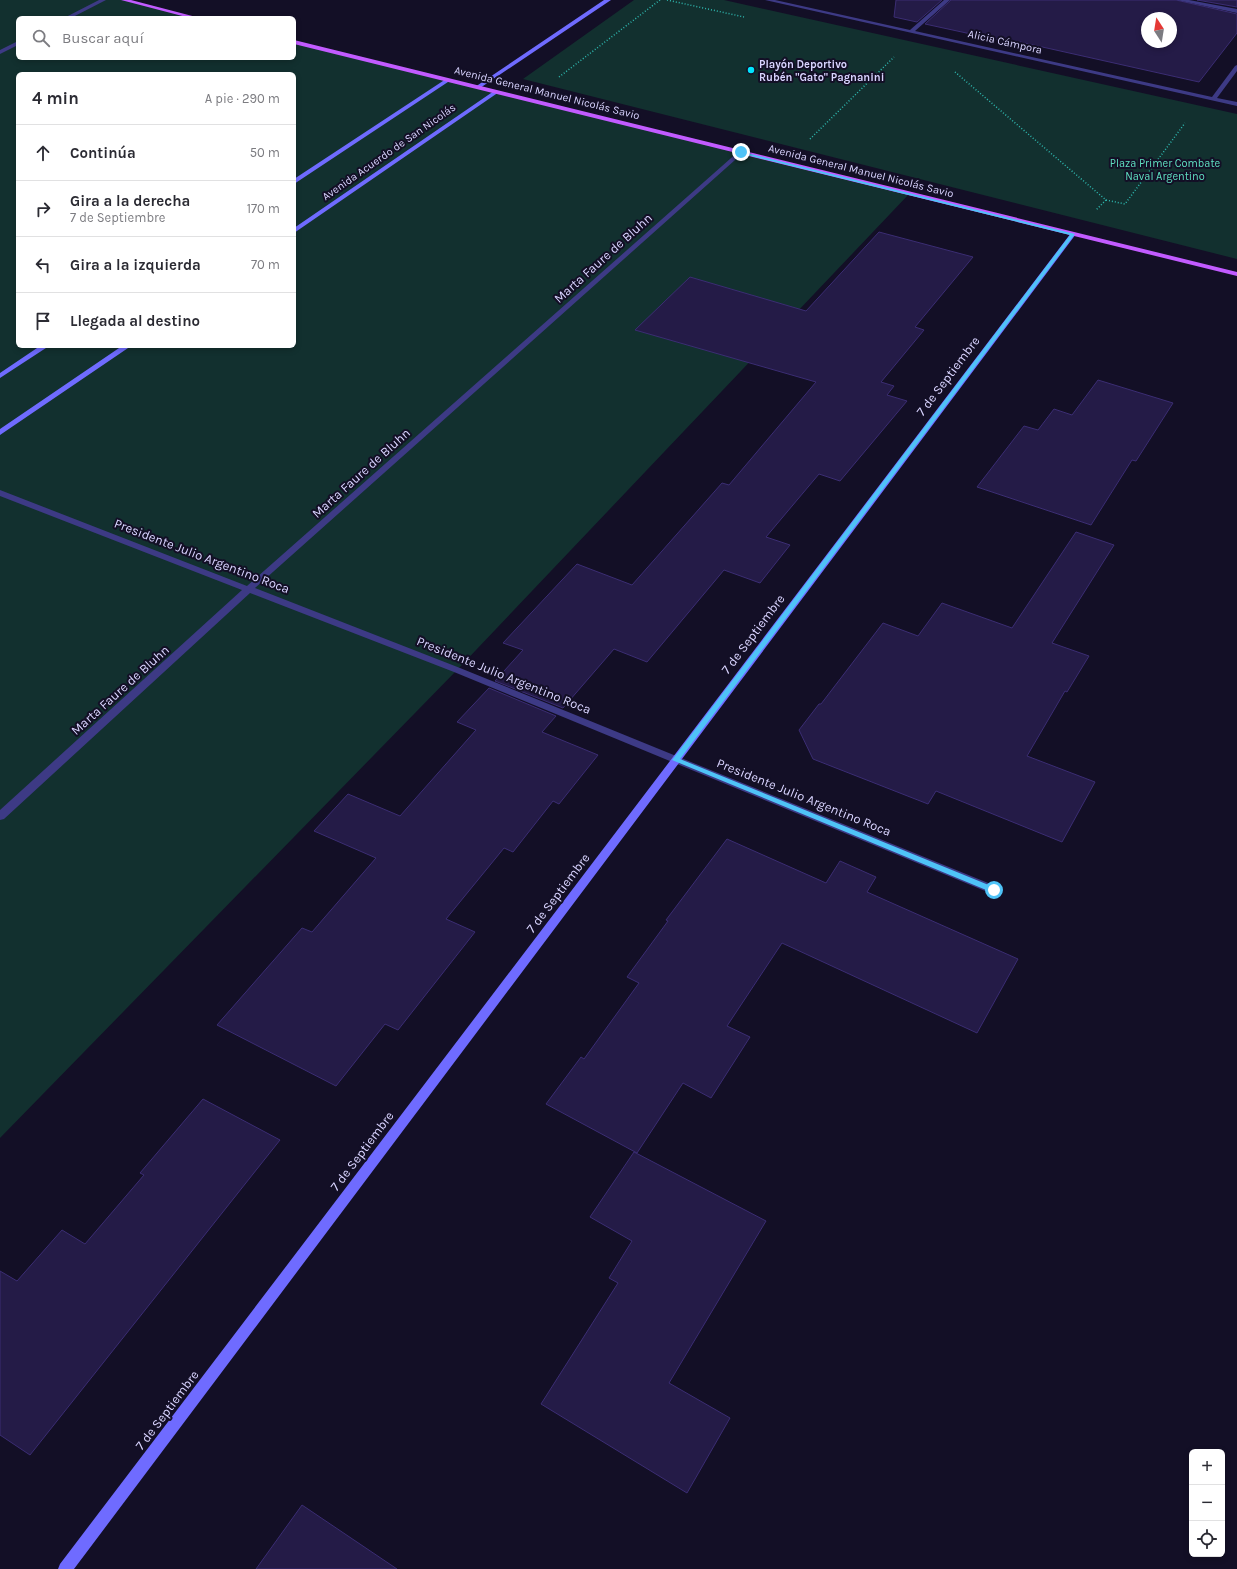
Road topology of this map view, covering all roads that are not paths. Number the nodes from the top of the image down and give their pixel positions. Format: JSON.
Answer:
{"nodes":[{"id":1,"x":103,"y":0,"type":"edge"},
{"id":2,"x":124,"y":0,"type":"edge"},
{"id":3,"x":608,"y":0,"type":"edge"},
{"id":4,"x":768,"y":0,"type":"edge"},
{"id":5,"x":946,"y":0,"type":"edge"},
{"id":6,"x":1180,"y":0,"type":"edge"},
{"id":7,"x":1237,"y":11,"type":"edge"},
{"id":8,"x":71,"y":16,"type":"edge"},
{"id":9,"x":189,"y":16,"type":"edge"},
{"id":10,"x":911,"y":32,"type":"junction"},
{"id":11,"x":296,"y":42,"type":"edge"},
{"id":12,"x":16,"y":44,"type":"edge"},
{"id":13,"x":0,"y":52,"type":"edge"},
{"id":14,"x":1237,"y":67,"type":"edge"},
{"id":15,"x":448,"y":80,"type":"junction"},
{"id":16,"x":478,"y":88,"type":"junction"},
{"id":17,"x":496,"y":92,"type":"junction"},
{"id":18,"x":1214,"y":98,"type":"junction"},
{"id":19,"x":1237,"y":104,"type":"edge"},
{"id":20,"x":741,"y":152,"type":"junction"},
{"id":21,"x":296,"y":181,"type":"edge"},
{"id":22,"x":296,"y":230,"type":"edge"},
{"id":23,"x":1073,"y":234,"type":"junction"},
{"id":24,"x":1237,"y":274,"type":"edge"},
{"id":25,"x":42,"y":348,"type":"edge"},
{"id":26,"x":124,"y":348,"type":"edge"},
{"id":27,"x":0,"y":376,"type":"edge"},
{"id":28,"x":0,"y":433,"type":"edge"},
{"id":29,"x":0,"y":492,"type":"edge"},
{"id":30,"x":249,"y":589,"type":"junction"},
{"id":31,"x":676,"y":760,"type":"junction"},
{"id":32,"x":0,"y":816,"type":"edge"},
{"id":33,"x":994,"y":890,"type":"dead end"},
{"id":34,"x":65,"y":1569,"type":"edge"}],
"edges":[{"from":1,"to":8,"type":"street"},
{"from":2,"to":9,"type":"main road"},
{"from":3,"to":16,"type":"street"},
{"from":4,"to":10,"type":"street","name":"Alicia Cámpora"},
{"from":5,"to":10,"type":"street"},
{"from":6,"to":7,"type":"street"},
{"from":10,"to":18,"type":"street","name":"Alicia Cámpora"},
{"from":11,"to":15,"type":"main road","name":"Avenida General Manuel Nicolás Savio"},
{"from":12,"to":13,"type":"street"},
{"from":14,"to":18,"type":"street"},
{"from":15,"to":16,"type":"main road","name":"Avenida General Manuel Nicolás Savio"},
{"from":15,"to":21,"type":"street","name":"Avenida Acuerdo de San Nicolás"},
{"from":16,"to":17,"type":"main road","name":"Avenida General Manuel Nicolás Savio"},
{"from":17,"to":20,"type":"main road","name":"Avenida General Manuel Nicolás Savio"},
{"from":17,"to":22,"type":"street","name":"Avenida Acuerdo de San Nicolás"},
{"from":18,"to":19,"type":"street","name":"Alicia Cámpora"},
{"from":20,"to":23,"type":"main road","name":"Avenida General Manuel Nicolás Savio"},
{"from":20,"to":30,"type":"street","name":"Marta Faure de Bluhn"},
{"from":23,"to":24,"type":"main road","name":"Avenida General Manuel Nicolás Savio"},
{"from":23,"to":31,"type":"street","name":"7 de Septiembre"},
{"from":25,"to":27,"type":"street"},
{"from":26,"to":28,"type":"street"},
{"from":29,"to":30,"type":"street","name":"Presidente Julio Argentino Roca"},
{"from":30,"to":31,"type":"street","name":"Presidente Julio Argentino Roca"},
{"from":30,"to":32,"type":"street","name":"Marta Faure de Bluhn"},
{"from":31,"to":33,"type":"street","name":"Presidente Julio Argentino Roca"},
{"from":31,"to":34,"type":"street","name":"7 de Septiembre"}]}
